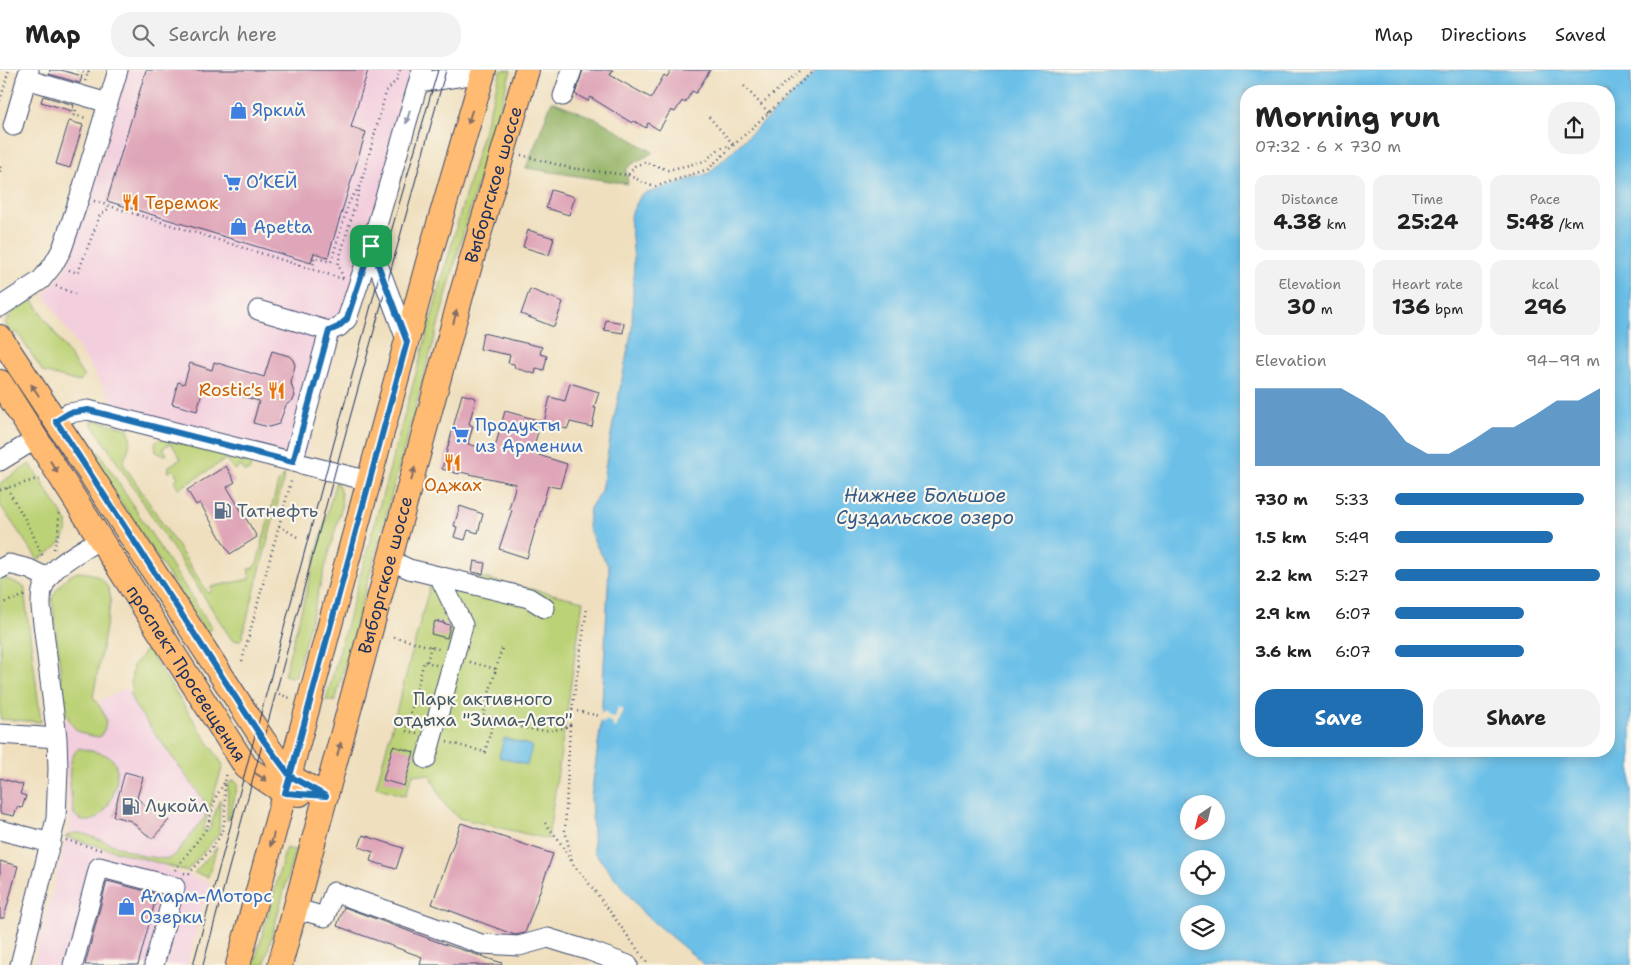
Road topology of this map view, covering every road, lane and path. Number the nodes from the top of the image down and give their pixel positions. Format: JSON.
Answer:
{"nodes":[{"id":1,"x":9,"y":70,"type":"edge"},
{"id":2,"x":78,"y":70,"type":"edge"},
{"id":3,"x":118,"y":70,"type":"edge"},
{"id":4,"x":400,"y":70,"type":"edge"},
{"id":5,"x":526,"y":70,"type":"edge"},
{"id":6,"x":572,"y":70,"type":"edge"},
{"id":7,"x":801,"y":70,"type":"edge"},
{"id":8,"x":814,"y":70,"type":"edge"},
{"id":9,"x":484,"y":72,"type":"edge"},
{"id":10,"x":88,"y":73,"type":"dead end"},
{"id":11,"x":28,"y":74,"type":"edge"},
{"id":12,"x":420,"y":77,"type":"edge"},
{"id":13,"x":744,"y":86,"type":"dead end"},
{"id":14,"x":563,"y":96,"type":"dead end"},
{"id":15,"x":0,"y":101,"type":"edge"},
{"id":16,"x":108,"y":103,"type":"junction"},
{"id":17,"x":761,"y":104,"type":"junction"},
{"id":18,"x":769,"y":112,"type":"junction"},
{"id":19,"x":709,"y":117,"type":"dead end"},
{"id":20,"x":13,"y":126,"type":"dead end"},
{"id":21,"x":734,"y":145,"type":"junction"},
{"id":22,"x":519,"y":154,"type":"dead end"},
{"id":23,"x":0,"y":167,"type":"edge"},
{"id":24,"x":0,"y":172,"type":"edge"},
{"id":25,"x":628,"y":175,"type":"junction"},
{"id":26,"x":361,"y":184,"type":"junction"},
{"id":27,"x":94,"y":201,"type":"dead end"},
{"id":28,"x":111,"y":207,"type":"junction"},
{"id":29,"x":371,"y":246,"type":"junction"},
{"id":30,"x":300,"y":260,"type":"dead end"},
{"id":31,"x":299,"y":265,"type":"junction"},
{"id":32,"x":53,"y":266,"type":"junction"},
{"id":33,"x":312,"y":269,"type":"junction"},
{"id":34,"x":380,"y":274,"type":"junction"},
{"id":35,"x":331,"y":275,"type":"dead end"},
{"id":36,"x":352,"y":277,"type":"junction"},
{"id":37,"x":0,"y":307,"type":"edge"},
{"id":38,"x":258,"y":310,"type":"dead end"},
{"id":39,"x":329,"y":331,"type":"junction"},
{"id":40,"x":0,"y":337,"type":"edge"},
{"id":41,"x":407,"y":342,"type":"junction"},
{"id":42,"x":0,"y":382,"type":"edge"},
{"id":43,"x":56,"y":421,"type":"junction"},
{"id":44,"x":36,"y":439,"type":"junction"},
{"id":45,"x":0,"y":461,"type":"edge"},
{"id":46,"x":294,"y":462,"type":"junction"},
{"id":47,"x":45,"y":481,"type":"dead end"},
{"id":48,"x":369,"y":481,"type":"junction"},
{"id":49,"x":7,"y":488,"type":"junction"},
{"id":50,"x":0,"y":490,"type":"edge"},
{"id":51,"x":59,"y":505,"type":"dead end"},
{"id":52,"x":279,"y":526,"type":"junction"},
{"id":53,"x":300,"y":538,"type":"dead end"},
{"id":54,"x":100,"y":539,"type":"junction"},
{"id":55,"x":52,"y":555,"type":"dead end"},
{"id":56,"x":390,"y":560,"type":"junction"},
{"id":57,"x":3,"y":561,"type":"edge"},
{"id":58,"x":46,"y":570,"type":"junction"},
{"id":59,"x":439,"y":576,"type":"junction"},
{"id":60,"x":28,"y":594,"type":"dead end"},
{"id":61,"x":0,"y":604,"type":"edge"},
{"id":62,"x":545,"y":608,"type":"dead end"},
{"id":63,"x":587,"y":608,"type":"dead end"},
{"id":64,"x":394,"y":637,"type":"dead end"},
{"id":65,"x":503,"y":645,"type":"dead end"},
{"id":66,"x":454,"y":655,"type":"junction"},
{"id":67,"x":242,"y":661,"type":"dead end"},
{"id":68,"x":427,"y":662,"type":"dead end"},
{"id":69,"x":496,"y":669,"type":"junction"},
{"id":70,"x":279,"y":694,"type":"dead end"},
{"id":71,"x":290,"y":698,"type":"dead end"},
{"id":72,"x":572,"y":710,"type":"junction"},
{"id":73,"x":600,"y":716,"type":"dead end"},
{"id":74,"x":494,"y":719,"type":"junction"},
{"id":75,"x":570,"y":725,"type":"junction"},
{"id":76,"x":0,"y":734,"type":"edge"},
{"id":77,"x":432,"y":737,"type":"junction"},
{"id":78,"x":57,"y":738,"type":"junction"},
{"id":79,"x":455,"y":744,"type":"dead end"},
{"id":80,"x":426,"y":759,"type":"dead end"},
{"id":81,"x":229,"y":769,"type":"dead end"},
{"id":82,"x":224,"y":782,"type":"junction"},
{"id":83,"x":287,"y":784,"type":"junction"},
{"id":84,"x":326,"y":796,"type":"junction"},
{"id":85,"x":545,"y":823,"type":"dead end"},
{"id":86,"x":0,"y":830,"type":"edge"},
{"id":87,"x":51,"y":840,"type":"junction"},
{"id":88,"x":109,"y":852,"type":"dead end"},
{"id":89,"x":573,"y":864,"type":"junction"},
{"id":90,"x":294,"y":916,"type":"junction"},
{"id":91,"x":20,"y":965,"type":"edge"},
{"id":92,"x":73,"y":965,"type":"edge"},
{"id":93,"x":154,"y":965,"type":"edge"},
{"id":94,"x":238,"y":965,"type":"edge"},
{"id":95,"x":280,"y":965,"type":"edge"},
{"id":96,"x":628,"y":965,"type":"edge"},
{"id":97,"x":649,"y":965,"type":"edge"}],
"edges":[{"from":1,"to":15,"type":"path"},
{"from":2,"to":10,"type":"path"},
{"from":3,"to":16,"type":"street"},
{"from":4,"to":26,"type":"path"},
{"from":56,"to":5,"type":"main road","name":"Выборгское шоссе","one_way":true},
{"from":6,"to":14,"type":"street"},
{"from":7,"to":17,"type":"path"},
{"from":8,"to":18,"type":"path"},
{"from":9,"to":12,"type":"street"},
{"from":9,"to":41,"type":"main road","one_way":true},
{"from":11,"to":16,"type":"street"},
{"from":11,"to":20,"type":"street"},
{"from":12,"to":29,"type":"street","one_way":true},
{"from":13,"to":17,"type":"path"},
{"from":16,"to":32,"type":"street"},
{"from":17,"to":18,"type":"path"},
{"from":18,"to":21,"type":"path"},
{"from":19,"to":21,"type":"path"},
{"from":21,"to":25,"type":"path"},
{"from":21,"to":25,"type":"path"},
{"from":22,"to":25,"type":"path"},
{"from":23,"to":24,"type":"path"},
{"from":26,"to":33,"type":"path"},
{"from":26,"to":36,"type":"path"},
{"from":27,"to":28,"type":"path"},
{"from":28,"to":31,"type":"path"},
{"from":28,"to":32,"type":"path"},
{"from":29,"to":34,"type":"street"},
{"from":29,"to":36,"type":"street"},
{"from":30,"to":31,"type":"path"},
{"from":31,"to":33,"type":"path"},
{"from":32,"to":37,"type":"street"},
{"from":33,"to":35,"type":"path"},
{"from":34,"to":36,"type":"street"},
{"from":34,"to":41,"type":"street"},
{"from":36,"to":39,"type":"street"},
{"from":38,"to":39,"type":"street"},
{"from":39,"to":46,"type":"street"},
{"from":43,"to":40,"type":"main road","name":"проспект Просвещения","one_way":true},
{"from":41,"to":48,"type":"main road"},
{"from":42,"to":44,"type":"main road","name":"проспект Просвещения"},
{"from":43,"to":46,"type":"street"},
{"from":43,"to":83,"type":"main road","name":"проспект Просвещения"},
{"from":44,"to":45,"type":"street"},
{"from":44,"to":54,"type":"main road","name":"проспект Просвещения","one_way":true},
{"from":46,"to":48,"type":"street"},
{"from":46,"to":52,"type":"path"},
{"from":47,"to":49,"type":"path"},
{"from":48,"to":83,"type":"main road"},
{"from":49,"to":50,"type":"path"},
{"from":49,"to":58,"type":"path"},
{"from":51,"to":55,"type":"path"},
{"from":52,"to":53,"type":"path"},
{"from":52,"to":67,"type":"path"},
{"from":54,"to":58,"type":"street"},
{"from":54,"to":83,"type":"main road","name":"проспект Просвещения","one_way":true},
{"from":56,"to":59,"type":"street"},
{"from":84,"to":56,"type":"main road","name":"Выборгское шоссе","one_way":true},
{"from":57,"to":58,"type":"street"},
{"from":58,"to":78,"type":"street"},
{"from":59,"to":62,"type":"street"},
{"from":59,"to":66,"type":"street"},
{"from":60,"to":61,"type":"path"},
{"from":63,"to":72,"type":"path"},
{"from":64,"to":66,"type":"path"},
{"from":65,"to":69,"type":"path"},
{"from":66,"to":69,"type":"path"},
{"from":66,"to":77,"type":"street"},
{"from":68,"to":77,"type":"path"},
{"from":69,"to":74,"type":"path"},
{"from":70,"to":71,"type":"path"},
{"from":72,"to":73,"type":"path"},
{"from":72,"to":75,"type":"path"},
{"from":74,"to":75,"type":"path"},
{"from":74,"to":79,"type":"path"},
{"from":75,"to":89,"type":"path"},
{"from":76,"to":78,"type":"street"},
{"from":77,"to":80,"type":"street"},
{"from":78,"to":87,"type":"street"},
{"from":81,"to":82,"type":"path"},
{"from":82,"to":82,"type":"path"},
{"from":83,"to":84,"type":"main road","name":"проспект Просвещения"},
{"from":83,"to":94,"type":"main road","one_way":true},
{"from":84,"to":90,"type":"main road","name":"Выборгское шоссе"},
{"from":85,"to":89,"type":"path"},
{"from":86,"to":87,"type":"street"},
{"from":87,"to":88,"type":"path"},
{"from":87,"to":91,"type":"street"},
{"from":89,"to":97,"type":"path"},
{"from":90,"to":95,"type":"main road","name":"Выборгское шоссе"},
{"from":90,"to":96,"type":"street"},
{"from":92,"to":93,"type":"street"}]}
